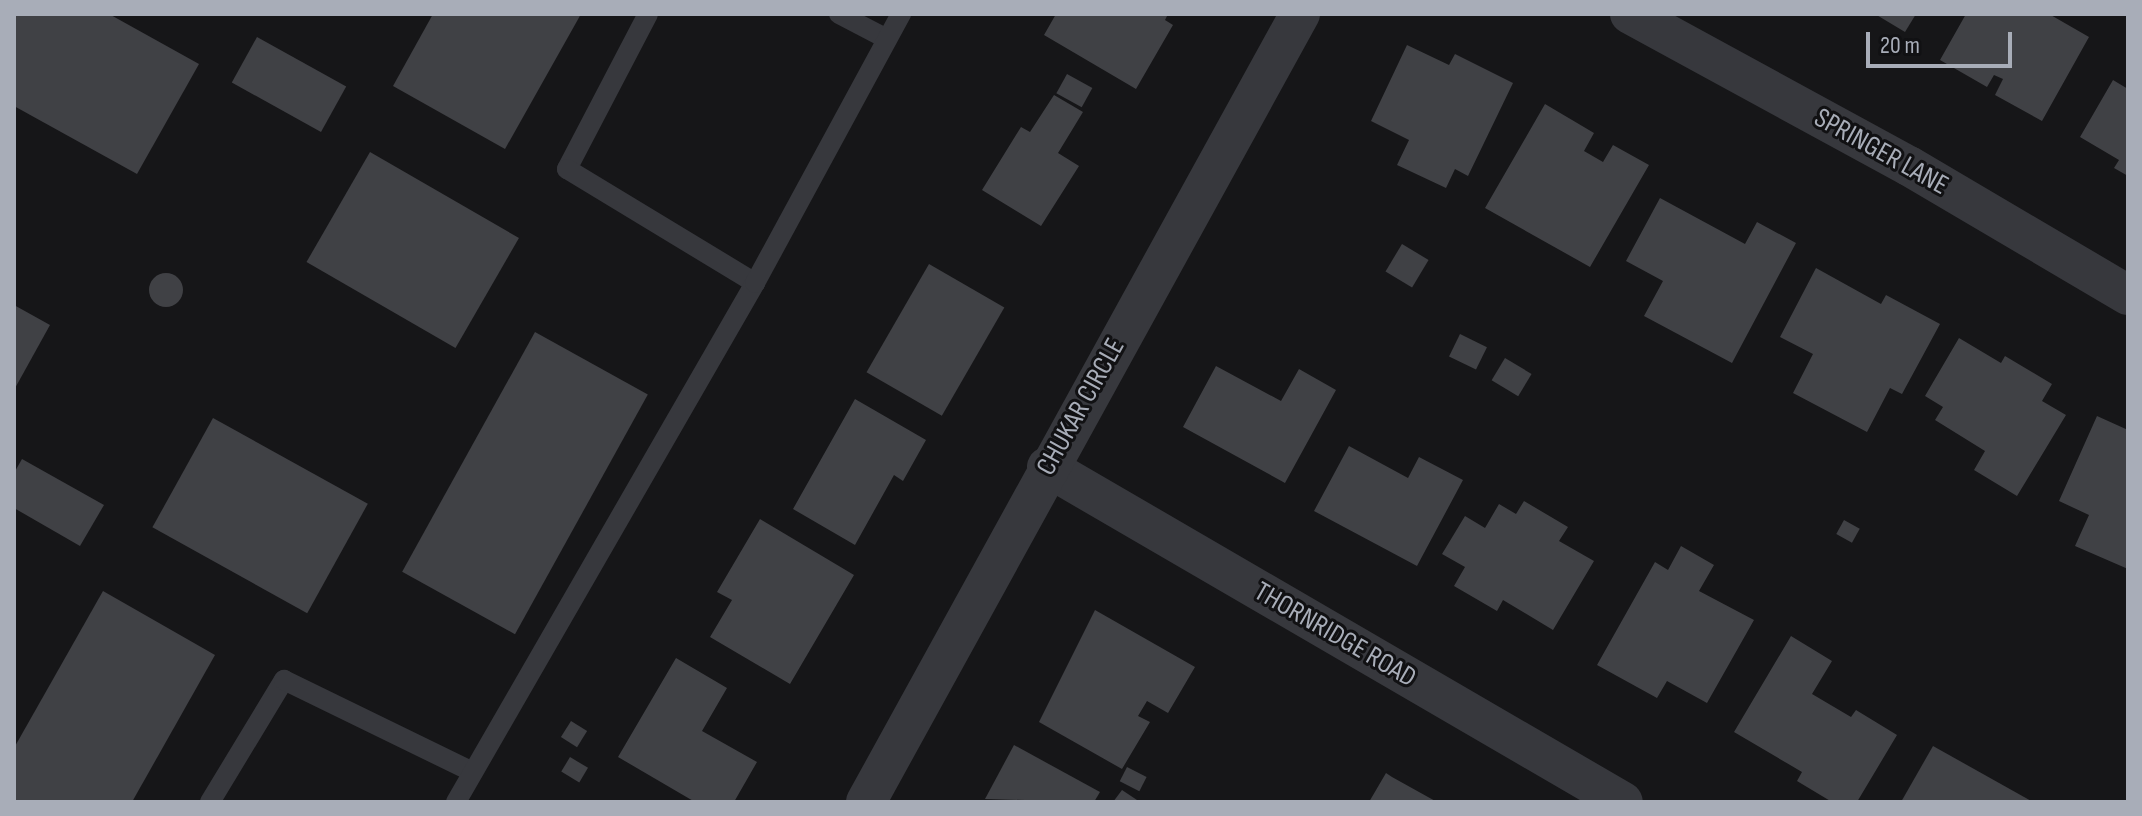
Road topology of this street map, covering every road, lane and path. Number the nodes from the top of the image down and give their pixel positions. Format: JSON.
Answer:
{"nodes":[{"id":1,"x":648,"y":14,"type":"edge"},
{"id":2,"x":839,"y":14,"type":"edge"},
{"id":3,"x":901,"y":14,"type":"edge"},
{"id":4,"x":1300,"y":14,"type":"edge"},
{"id":5,"x":1630,"y":14,"type":"edge"},
{"id":6,"x":887,"y":39,"type":"junction"},
{"id":7,"x":755,"y":283,"type":"junction"},
{"id":8,"x":2128,"y":295,"type":"edge"},
{"id":9,"x":1047,"y":467,"type":"junction"},
{"id":10,"x":473,"y":772,"type":"junction"},
{"id":11,"x":1602,"y":797,"type":"edge"},
{"id":12,"x":210,"y":802,"type":"edge"},
{"id":13,"x":456,"y":802,"type":"edge"},
{"id":14,"x":866,"y":802,"type":"edge"}],
"edges":[{"from":1,"to":7,"type":"lane"},
{"from":2,"to":6,"type":"lane"},
{"from":3,"to":6,"type":"lane"},
{"from":4,"to":9,"type":"street","name":"CHUKAR CIRCLE"},
{"from":5,"to":8,"type":"street","name":"SPRINGER LANE"},
{"from":6,"to":7,"type":"lane"},
{"from":7,"to":10,"type":"lane"},
{"from":9,"to":11,"type":"street","name":"THORNRIDGE ROAD"},
{"from":9,"to":14,"type":"street","name":"CHUKAR CIRCLE"},
{"from":10,"to":12,"type":"lane"},
{"from":10,"to":13,"type":"lane"}]}
